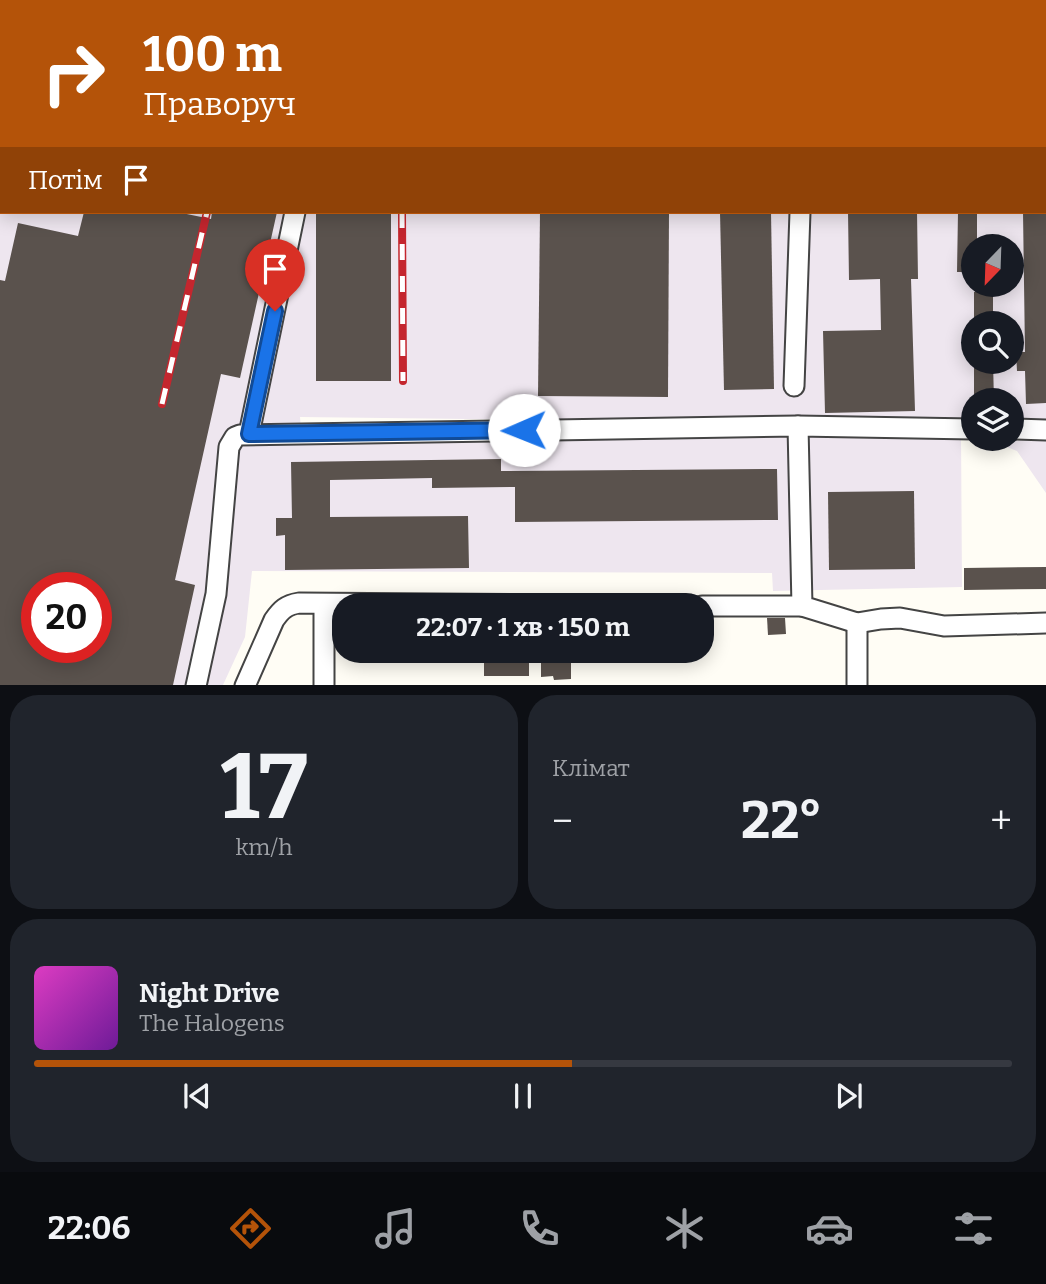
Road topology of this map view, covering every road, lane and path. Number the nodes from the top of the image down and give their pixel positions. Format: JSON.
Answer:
{"nodes":[{"id":1,"x":295,"y":214,"type":"edge"},
{"id":2,"x":800,"y":214,"type":"edge"},
{"id":3,"x":794,"y":386,"type":"dead end"},
{"id":4,"x":798,"y":426,"type":"junction"},
{"id":5,"x":961,"y":429,"type":"edge"},
{"id":6,"x":1024,"y":429,"type":"edge"},
{"id":7,"x":1046,"y":430,"type":"edge"},
{"id":8,"x":249,"y":434,"type":"junction"},
{"id":9,"x":324,"y":604,"type":"junction"},
{"id":10,"x":332,"y":604,"type":"edge"},
{"id":11,"x":714,"y":606,"type":"edge"},
{"id":12,"x":802,"y":606,"type":"junction"},
{"id":13,"x":857,"y":623,"type":"junction"},
{"id":14,"x":1046,"y":623,"type":"edge"},
{"id":15,"x":196,"y":685,"type":"edge"},
{"id":16,"x":245,"y":685,"type":"edge"},
{"id":17,"x":324,"y":685,"type":"edge"},
{"id":18,"x":857,"y":685,"type":"edge"}],
"edges":[{"from":1,"to":8,"type":"street"},
{"from":2,"to":3,"type":"street"},
{"from":4,"to":5,"type":"street"},
{"from":4,"to":8,"type":"street"},
{"from":4,"to":12,"type":"street"},
{"from":6,"to":7,"type":"street"},
{"from":8,"to":15,"type":"street"},
{"from":9,"to":10,"type":"street"},
{"from":9,"to":16,"type":"street"},
{"from":9,"to":17,"type":"street"},
{"from":11,"to":12,"type":"street"},
{"from":12,"to":13,"type":"street"},
{"from":13,"to":14,"type":"street"},
{"from":13,"to":18,"type":"street"}]}
